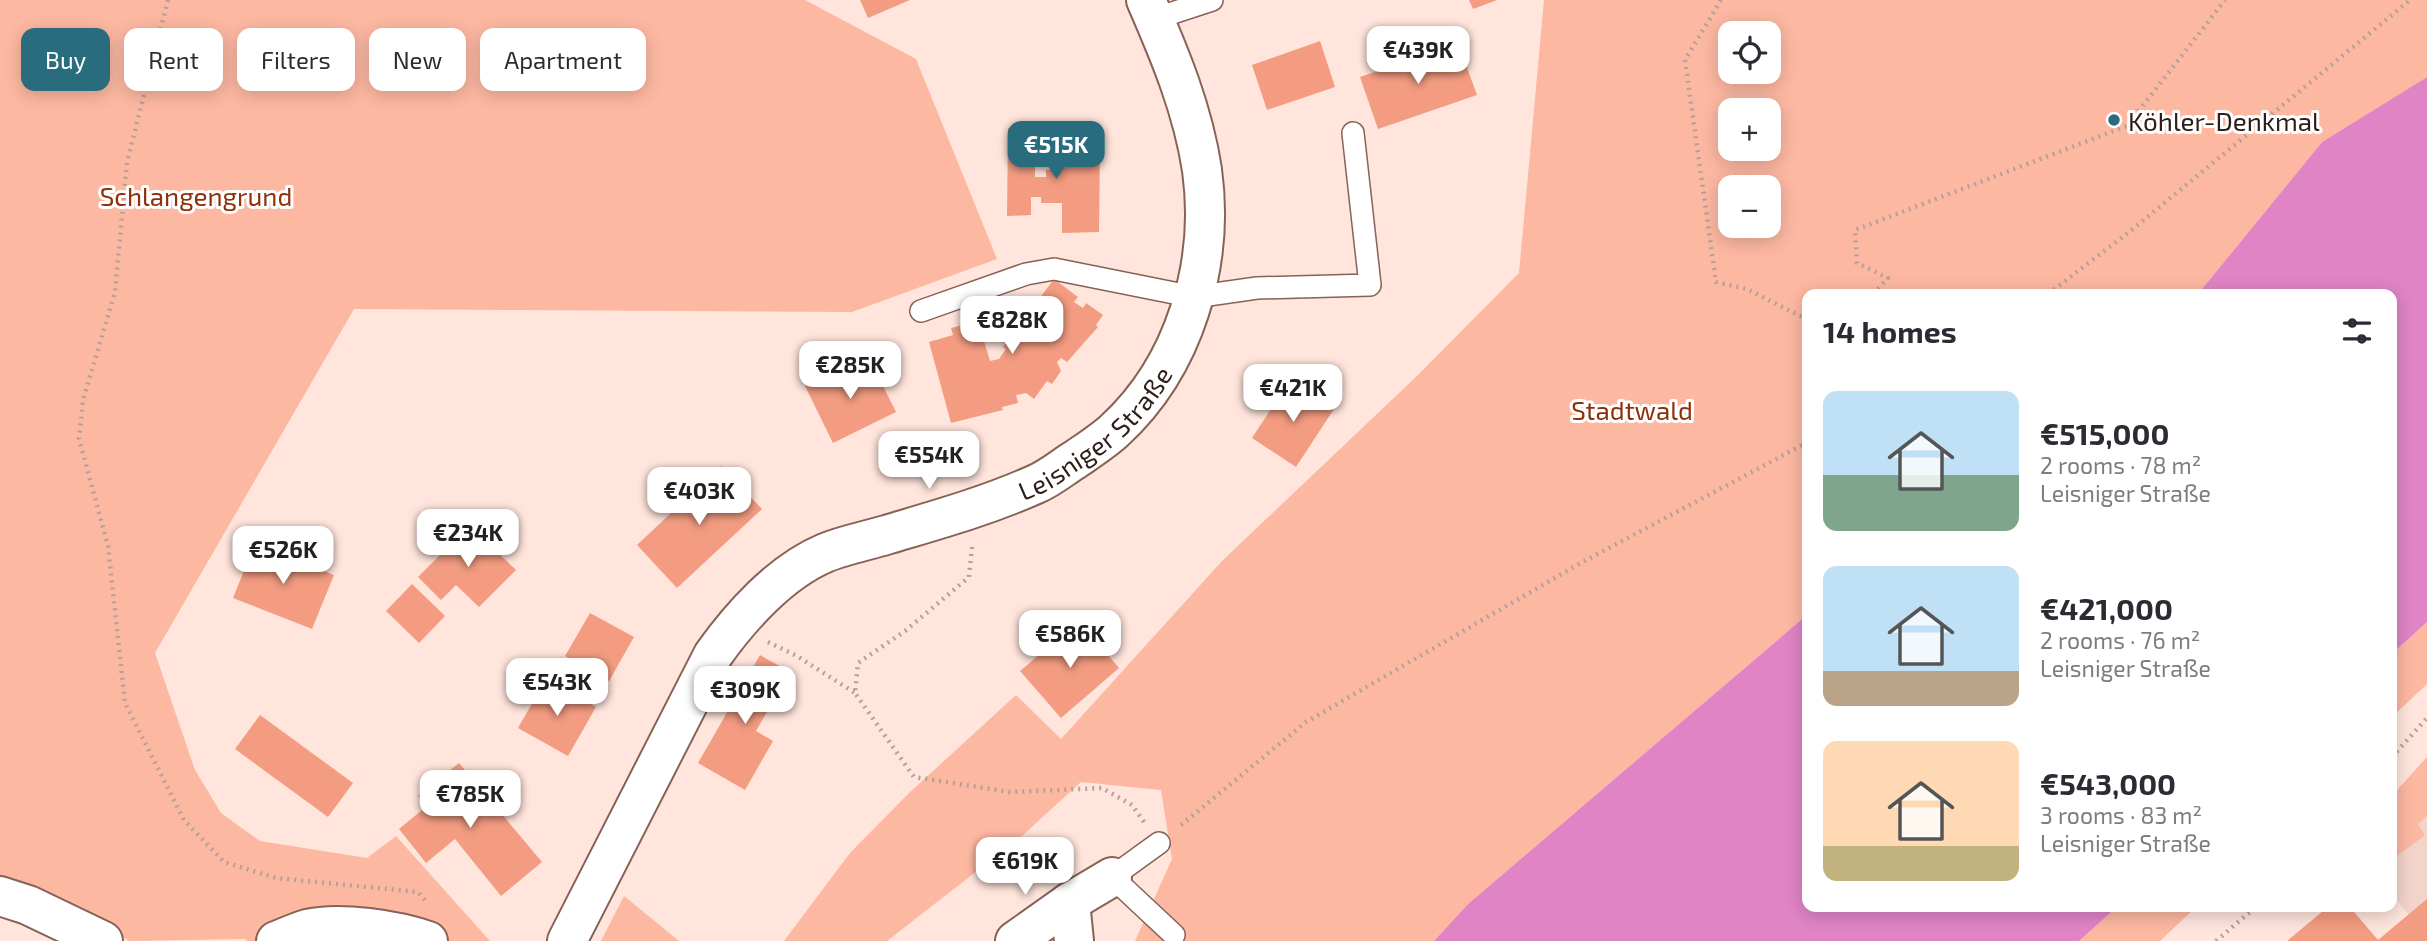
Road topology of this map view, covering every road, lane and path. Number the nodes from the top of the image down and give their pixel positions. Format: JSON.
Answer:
{"nodes":[{"id":1,"x":168,"y":0,"type":"edge"},
{"id":2,"x":1212,"y":0,"type":"edge"},
{"id":3,"x":1721,"y":0,"type":"edge"},
{"id":4,"x":2225,"y":0,"type":"edge"},
{"id":5,"x":2410,"y":0,"type":"edge"},
{"id":6,"x":1150,"y":10,"type":"edge"},
{"id":7,"x":1353,"y":133,"type":"dead end"},
{"id":8,"x":1878,"y":289,"type":"edge"},
{"id":9,"x":2055,"y":289,"type":"edge"},
{"id":10,"x":1194,"y":297,"type":"junction"},
{"id":11,"x":921,"y":311,"type":"dead end"},
{"id":12,"x":1802,"y":317,"type":"edge"},
{"id":13,"x":1802,"y":445,"type":"edge"},
{"id":14,"x":977,"y":508,"type":"junction"},
{"id":15,"x":797,"y":656,"type":"dead end"},
{"id":16,"x":855,"y":693,"type":"junction"},
{"id":17,"x":2427,"y":718,"type":"edge"},
{"id":18,"x":2397,"y":751,"type":"edge"},
{"id":19,"x":1159,"y":843,"type":"junction"},
{"id":20,"x":1112,"y":877,"type":"junction"},
{"id":21,"x":0,"y":896,"type":"edge"},
{"id":22,"x":1070,"y":902,"type":"junction"},
{"id":23,"x":2250,"y":912,"type":"edge"},
{"id":24,"x":431,"y":926,"type":"edge"},
{"id":25,"x":1174,"y":935,"type":"dead end"},
{"id":26,"x":103,"y":941,"type":"edge"},
{"id":27,"x":276,"y":941,"type":"edge"},
{"id":28,"x":567,"y":941,"type":"edge"},
{"id":29,"x":1015,"y":941,"type":"edge"},
{"id":30,"x":1074,"y":941,"type":"edge"},
{"id":31,"x":2216,"y":941,"type":"edge"}],
"edges":[{"from":1,"to":24,"type":"path"},
{"from":2,"to":6,"type":"lane"},
{"from":3,"to":12,"type":"path"},
{"from":4,"to":8,"type":"path"},
{"from":5,"to":9,"type":"path"},
{"from":6,"to":10,"type":"main road","name":"Leisniger Straße"},
{"from":7,"to":10,"type":"lane"},
{"from":10,"to":11,"type":"lane"},
{"from":10,"to":14,"type":"main road","name":"Leisniger Straße"},
{"from":13,"to":19,"type":"path"},
{"from":14,"to":16,"type":"path"},
{"from":14,"to":28,"type":"main road","name":"Leisniger Straße"},
{"from":15,"to":16,"type":"path"},
{"from":16,"to":19,"type":"path"},
{"from":17,"to":18,"type":"path"},
{"from":19,"to":20,"type":"lane"},
{"from":20,"to":22,"type":"main road"},
{"from":20,"to":25,"type":"lane"},
{"from":21,"to":26,"type":"main road"},
{"from":22,"to":29,"type":"main road"},
{"from":22,"to":30,"type":"main road"},
{"from":23,"to":31,"type":"path"},
{"from":24,"to":27,"type":"main road"}]}
